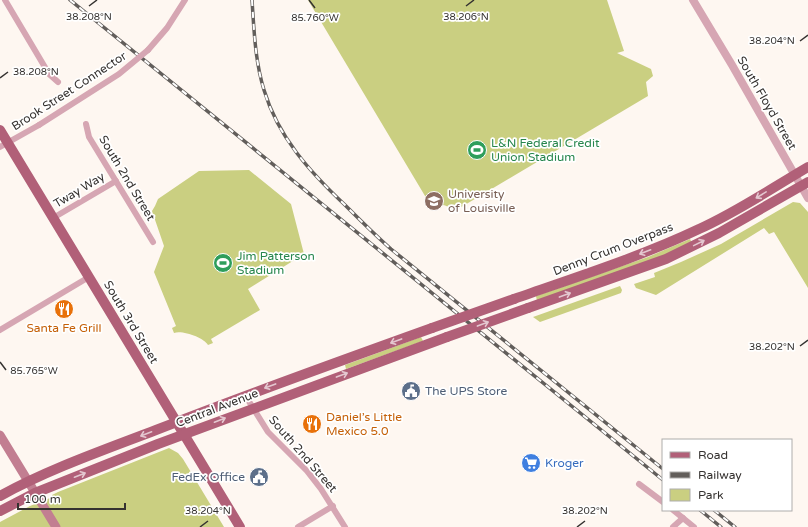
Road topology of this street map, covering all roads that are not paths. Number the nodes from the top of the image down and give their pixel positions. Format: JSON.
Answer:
{"nodes":[{"id":1,"x":5,"y":0,"type":"edge"},
{"id":2,"x":185,"y":0,"type":"edge"},
{"id":3,"x":693,"y":0,"type":"edge"},
{"id":4,"x":58,"y":82,"type":"dead end"},
{"id":5,"x":86,"y":124,"type":"dead end"},
{"id":6,"x":0,"y":130,"type":"edge"},
{"id":7,"x":4,"y":145,"type":"edge"},
{"id":8,"x":808,"y":167,"type":"edge"},
{"id":9,"x":794,"y":175,"type":"junction"},
{"id":10,"x":116,"y":181,"type":"junction"},
{"id":11,"x":804,"y":184,"type":"edge"},
{"id":12,"x":808,"y":198,"type":"edge"},
{"id":13,"x":53,"y":218,"type":"junction"},
{"id":14,"x":153,"y":242,"type":"dead end"},
{"id":15,"x":89,"y":277,"type":"junction"},
{"id":16,"x":432,"y":328,"type":"joint"},
{"id":17,"x":0,"y":330,"type":"edge"},
{"id":18,"x":245,"y":395,"type":"junction"},
{"id":19,"x":252,"y":408,"type":"junction"},
{"id":20,"x":176,"y":422,"type":"junction"},
{"id":21,"x":184,"y":434,"type":"junction"},
{"id":22,"x":0,"y":435,"type":"edge"},
{"id":23,"x":28,"y":482,"type":"junction"},
{"id":24,"x":639,"y":484,"type":"dead end"},
{"id":25,"x":35,"y":493,"type":"junction"},
{"id":26,"x":0,"y":496,"type":"edge"},
{"id":27,"x":662,"y":501,"type":"edge"},
{"id":28,"x":333,"y":506,"type":"junction"},
{"id":29,"x":0,"y":511,"type":"edge"},
{"id":30,"x":674,"y":511,"type":"edge"},
{"id":31,"x":684,"y":518,"type":"junction"},
{"id":32,"x":56,"y":527,"type":"edge"},
{"id":33,"x":240,"y":527,"type":"edge"},
{"id":34,"x":298,"y":527,"type":"edge"},
{"id":35,"x":345,"y":527,"type":"edge"},
{"id":36,"x":674,"y":527,"type":"edge"},
{"id":37,"x":694,"y":527,"type":"edge"}],
"edges":[{"from":1,"to":4,"type":"street"},
{"from":2,"to":7,"type":"street","name":"Brook Street Connector","bridge":true},
{"from":3,"to":9,"type":"street","name":"South Floyd Street"},
{"from":5,"to":10,"type":"street","name":"South 2nd Street"},
{"from":6,"to":7,"type":"main road","name":"South 3rd Street"},
{"from":7,"to":13,"type":"main road","name":"South 3rd Street"},
{"from":8,"to":9,"type":"main road"},
{"from":9,"to":11,"type":"street","name":"South Floyd Street"},
{"from":9,"to":16,"type":"main road","name":"Denny Crum Overpass","one_way":true,"bridge":true},
{"from":10,"to":13,"type":"street","name":"Tway Way"},
{"from":10,"to":14,"type":"street","name":"South 2nd Street"},
{"from":11,"to":12,"type":"street","name":"South Floyd Street"},
{"from":19,"to":11,"type":"main road","name":"Central Avenue","one_way":true,"bridge":true},
{"from":13,"to":15,"type":"main road","name":"South 3rd Street"},
{"from":15,"to":17,"type":"street"},
{"from":15,"to":20,"type":"main road","name":"South 3rd Street"},
{"from":16,"to":18,"type":"main road","name":"Central Avenue","one_way":true},
{"from":18,"to":19,"type":"street","name":"South 2nd Street"},
{"from":18,"to":20,"type":"main road","name":"Central Avenue"},
{"from":21,"to":19,"type":"main road","name":"Central Avenue","one_way":true},
{"from":19,"to":28,"type":"street","name":"South 2nd Street"},
{"from":20,"to":21,"type":"main road","name":"South 3rd Street"},
{"from":20,"to":23,"type":"main road","name":"Central Avenue","one_way":true},
{"from":25,"to":21,"type":"main road","name":"Central Avenue","one_way":true},
{"from":21,"to":33,"type":"main road","name":"South 3rd Street"},
{"from":22,"to":23,"type":"main road"},
{"from":23,"to":25,"type":"main road"},
{"from":23,"to":26,"type":"main road","name":"Central Avenue"},
{"from":24,"to":27,"type":"street"},
{"from":25,"to":29,"type":"main road","name":"Central Avenue"},
{"from":25,"to":32,"type":"main road"},
{"from":28,"to":34,"type":"street"},
{"from":28,"to":35,"type":"street","name":"South 2nd Street"},
{"from":30,"to":31,"type":"street"},
{"from":31,"to":36,"type":"street"},
{"from":31,"to":37,"type":"street"}]}
